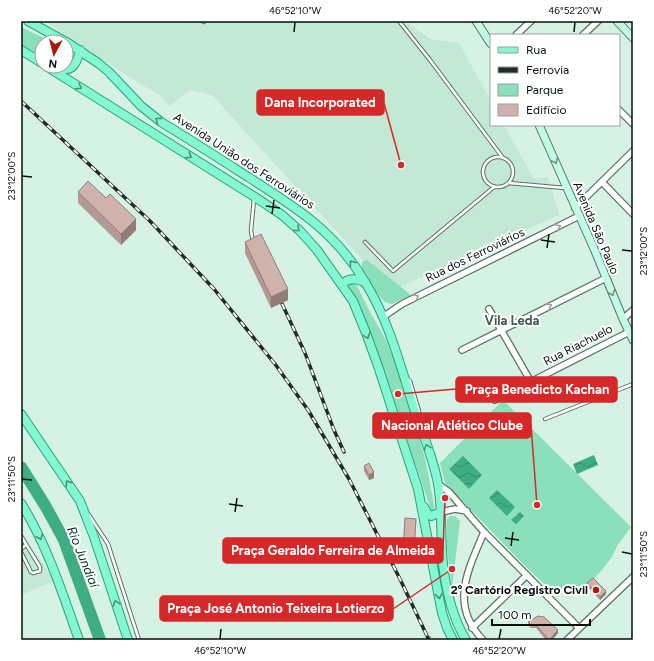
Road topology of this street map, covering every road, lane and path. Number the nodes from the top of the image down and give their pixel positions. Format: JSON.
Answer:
{"nodes":[{"id":1,"x":28,"y":21,"type":"edge"},
{"id":2,"x":202,"y":21,"type":"edge"},
{"id":3,"x":205,"y":21,"type":"edge"},
{"id":4,"x":398,"y":21,"type":"edge"},
{"id":5,"x":476,"y":21,"type":"edge"},
{"id":6,"x":531,"y":21,"type":"edge"},
{"id":7,"x":598,"y":21,"type":"edge"},
{"id":8,"x":617,"y":21,"type":"edge"},
{"id":9,"x":517,"y":34,"type":"edge"},
{"id":10,"x":584,"y":34,"type":"edge"},
{"id":11,"x":633,"y":38,"type":"edge"},
{"id":12,"x":490,"y":42,"type":"edge"},
{"id":13,"x":21,"y":50,"type":"edge"},
{"id":14,"x":80,"y":50,"type":"junction"},
{"id":15,"x":34,"y":58,"type":"edge"},
{"id":16,"x":74,"y":66,"type":"edge"},
{"id":17,"x":59,"y":74,"type":"edge"},
{"id":18,"x":620,"y":111,"type":"edge"},
{"id":19,"x":633,"y":124,"type":"edge"},
{"id":20,"x":539,"y":126,"type":"edge"},
{"id":21,"x":633,"y":151,"type":"edge"},
{"id":22,"x":503,"y":158,"type":"junction"},
{"id":23,"x":602,"y":182,"type":"junction"},
{"id":24,"x":509,"y":183,"type":"junction"},
{"id":25,"x":494,"y":187,"type":"junction"},
{"id":26,"x":567,"y":189,"type":"junction"},
{"id":27,"x":255,"y":197,"type":"junction"},
{"id":28,"x":575,"y":208,"type":"junction"},
{"id":29,"x":633,"y":214,"type":"edge"},
{"id":30,"x":579,"y":216,"type":"junction"},
{"id":31,"x":365,"y":242,"type":"dead end"},
{"id":32,"x":254,"y":243,"type":"edge"},
{"id":33,"x":606,"y":278,"type":"junction"},
{"id":34,"x":365,"y":282,"type":"junction"},
{"id":35,"x":342,"y":284,"type":"junction"},
{"id":36,"x":489,"y":309,"type":"dead end"},
{"id":37,"x":633,"y":310,"type":"edge"},
{"id":38,"x":383,"y":317,"type":"junction"},
{"id":39,"x":623,"y":319,"type":"junction"},
{"id":40,"x":501,"y":330,"type":"junction"},
{"id":41,"x":629,"y":332,"type":"junction"},
{"id":42,"x":633,"y":340,"type":"edge"},
{"id":43,"x":462,"y":350,"type":"dead end"},
{"id":44,"x":531,"y":382,"type":"junction"},
{"id":45,"x":633,"y":384,"type":"edge"},
{"id":46,"x":495,"y":400,"type":"dead end"},
{"id":47,"x":21,"y":414,"type":"edge"},
{"id":48,"x":545,"y":419,"type":"dead end"},
{"id":49,"x":438,"y":484,"type":"junction"},
{"id":50,"x":80,"y":501,"type":"junction"},
{"id":51,"x":422,"y":502,"type":"junction"},
{"id":52,"x":21,"y":503,"type":"edge"},
{"id":53,"x":467,"y":511,"type":"junction"},
{"id":54,"x":441,"y":512,"type":"junction"},
{"id":55,"x":484,"y":532,"type":"junction"},
{"id":56,"x":21,"y":536,"type":"edge"},
{"id":57,"x":26,"y":545,"type":"junction"},
{"id":58,"x":21,"y":551,"type":"edge"},
{"id":59,"x":527,"y":575,"type":"junction"},
{"id":60,"x":633,"y":577,"type":"edge"},
{"id":61,"x":472,"y":628,"type":"junction"},
{"id":62,"x":579,"y":628,"type":"junction"},
{"id":63,"x":430,"y":636,"type":"dead end"},
{"id":64,"x":481,"y":638,"type":"edge"},
{"id":65,"x":79,"y":640,"type":"edge"},
{"id":66,"x":128,"y":640,"type":"edge"},
{"id":67,"x":139,"y":640,"type":"edge"},
{"id":68,"x":432,"y":640,"type":"edge"},
{"id":69,"x":453,"y":640,"type":"edge"},
{"id":70,"x":466,"y":640,"type":"edge"},
{"id":71,"x":567,"y":640,"type":"edge"}],
"edges":[{"from":1,"to":14,"type":"main road","name":"Avenida União dos Ferroviários"},
{"from":2,"to":3,"type":"lane"},
{"from":4,"to":22,"type":"lane"},
{"from":5,"to":12,"type":"main road"},
{"from":6,"to":9,"type":"street"},
{"from":7,"to":10,"type":"street"},
{"from":8,"to":11,"type":"main road"},
{"from":13,"to":15,"type":"main road"},
{"from":14,"to":16,"type":"main road"},
{"from":34,"to":14,"type":"main road","name":"Avenida União dos Ferroviários","one_way":true},
{"from":17,"to":27,"type":"main road","name":"Avenida União dos Ferroviários","one_way":true},
{"from":18,"to":19,"type":"street"},
{"from":20,"to":26,"type":"main road","name":"Avenida São Paulo","one_way":true},
{"from":21,"to":23,"type":"street"},
{"from":22,"to":24,"type":"lane"},
{"from":22,"to":25,"type":"lane"},
{"from":23,"to":28,"type":"street"},
{"from":23,"to":29,"type":"street"},
{"from":24,"to":25,"type":"lane"},
{"from":24,"to":26,"type":"lane"},
{"from":25,"to":31,"type":"lane"},
{"from":26,"to":28,"type":"main road","name":"Avenida São Paulo"},
{"from":27,"to":32,"type":"lane"},
{"from":27,"to":35,"type":"main road","name":"Avenida União dos Ferroviários","one_way":true},
{"from":28,"to":30,"type":"main road","name":"Avenida São Paulo"},
{"from":30,"to":33,"type":"main road","name":"Avenida São Paulo"},
{"from":38,"to":30,"type":"street","name":"Rua dos Ferroviários","one_way":true},
{"from":33,"to":39,"type":"main road","name":"Avenida São Paulo","one_way":true},
{"from":40,"to":33,"type":"street","one_way":true},
{"from":34,"to":35,"type":"main road"},
{"from":34,"to":38,"type":"main road","name":"Avenida União dos Ferroviários"},
{"from":35,"to":51,"type":"main road","name":"Avenida União dos Ferroviários","one_way":true},
{"from":36,"to":40,"type":"street"},
{"from":37,"to":39,"type":"street"},
{"from":49,"to":38,"type":"main road","name":"Avenida União dos Ferroviários","one_way":true},
{"from":39,"to":41,"type":"main road","name":"Avenida São Paulo"},
{"from":40,"to":43,"type":"street"},
{"from":40,"to":44,"type":"street"},
{"from":41,"to":42,"type":"main road","name":"Avenida São Paulo"},
{"from":41,"to":44,"type":"street","name":"Rua Riachuelo"},
{"from":44,"to":46,"type":"street","name":"Rua Riachuelo"},
{"from":45,"to":48,"type":"lane"},
{"from":50,"to":47,"type":"main road","one_way":true},
{"from":49,"to":53,"type":"street"},
{"from":49,"to":54,"type":"main road","name":"Avenida União dos Ferroviários"},
{"from":66,"to":50,"type":"main road","one_way":true},
{"from":50,"to":67,"type":"lane"},
{"from":51,"to":54,"type":"main road"},
{"from":51,"to":69,"type":"main road","name":"Avenida União dos Ferroviários","one_way":true},
{"from":52,"to":65,"type":"main road","one_way":true},
{"from":53,"to":54,"type":"street"},
{"from":53,"to":55,"type":"street"},
{"from":54,"to":70,"type":"main road","name":"Avenida União dos Ferroviários"},
{"from":55,"to":59,"type":"street"},
{"from":55,"to":61,"type":"street"},
{"from":56,"to":57,"type":"lane"},
{"from":57,"to":58,"type":"lane"},
{"from":57,"to":58,"type":"lane"},
{"from":59,"to":61,"type":"street"},
{"from":59,"to":62,"type":"street"},
{"from":60,"to":62,"type":"street"},
{"from":61,"to":64,"type":"street"},
{"from":62,"to":71,"type":"street"},
{"from":63,"to":68,"type":"path"}]}
